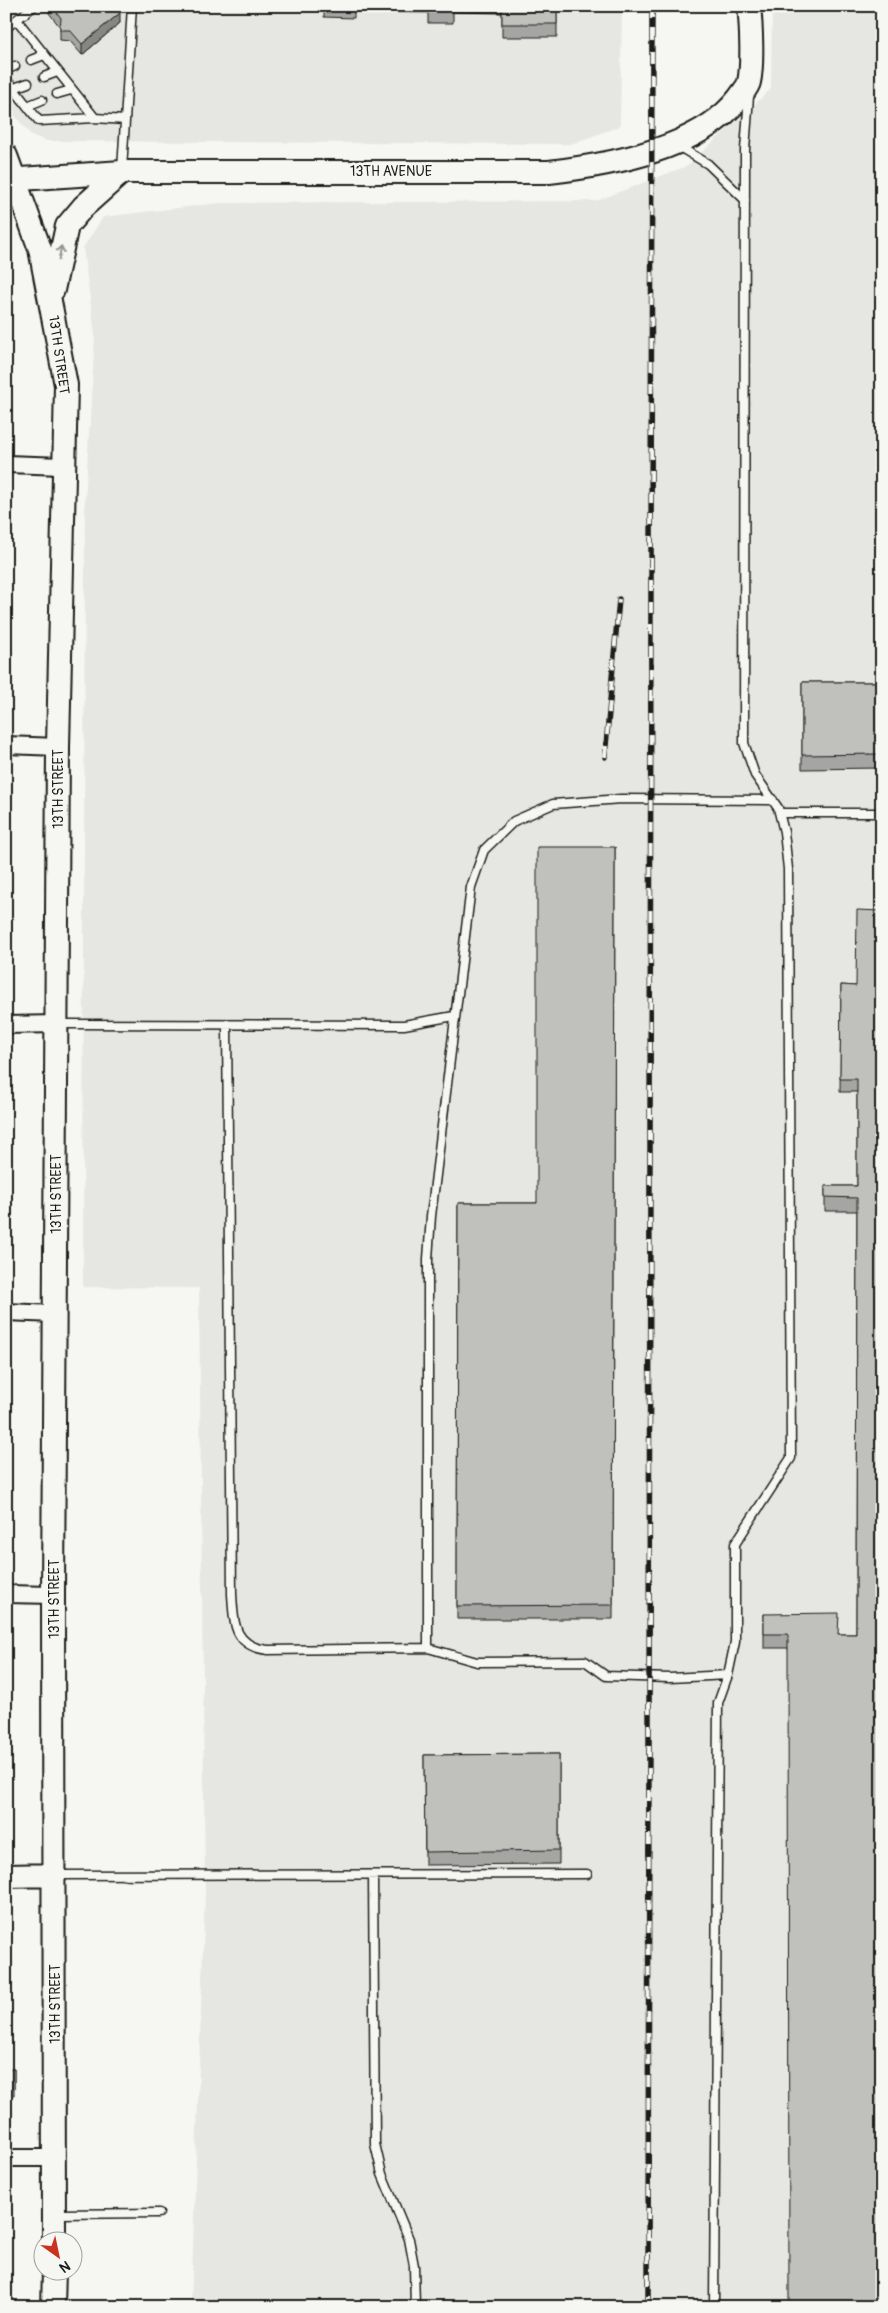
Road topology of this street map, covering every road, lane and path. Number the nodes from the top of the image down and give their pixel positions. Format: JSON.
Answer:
{"nodes":[{"id":1,"x":34,"y":6,"type":"edge"},
{"id":2,"x":132,"y":6,"type":"edge"},
{"id":3,"x":749,"y":6,"type":"edge"},
{"id":4,"x":17,"y":20,"type":"junction"},
{"id":5,"x":6,"y":28,"type":"edge"},
{"id":6,"x":44,"y":55,"type":"junction"},
{"id":7,"x":31,"y":60,"type":"dead end"},
{"id":8,"x":15,"y":66,"type":"dead end"},
{"id":9,"x":6,"y":70,"type":"edge"},
{"id":10,"x":57,"y":72,"type":"junction"},
{"id":11,"x":44,"y":77,"type":"dead end"},
{"id":12,"x":6,"y":79,"type":"edge"},
{"id":13,"x":28,"y":83,"type":"dead end"},
{"id":14,"x":749,"y":84,"type":"junction"},
{"id":15,"x":14,"y":88,"type":"junction"},
{"id":16,"x":71,"y":90,"type":"junction"},
{"id":17,"x":57,"y":94,"type":"dead end"},
{"id":18,"x":42,"y":100,"type":"dead end"},
{"id":19,"x":27,"y":106,"type":"junction"},
{"id":20,"x":95,"y":118,"type":"junction"},
{"id":21,"x":125,"y":120,"type":"junction"},
{"id":22,"x":672,"y":143,"type":"junction"},
{"id":23,"x":6,"y":156,"type":"edge"},
{"id":24,"x":122,"y":172,"type":"junction"},
{"id":25,"x":11,"y":180,"type":"edge"},
{"id":26,"x":745,"y":200,"type":"junction"},
{"id":27,"x":51,"y":301,"type":"junction"},
{"id":28,"x":6,"y":464,"type":"edge"},
{"id":29,"x":63,"y":466,"type":"junction"},
{"id":30,"x":6,"y":745,"type":"edge"},
{"id":31,"x":58,"y":747,"type":"junction"},
{"id":32,"x":773,"y":800,"type":"junction"},
{"id":33,"x":780,"y":813,"type":"junction"},
{"id":34,"x":882,"y":813,"type":"edge"},
{"id":35,"x":454,"y":1016,"type":"junction"},
{"id":36,"x":57,"y":1024,"type":"junction"},
{"id":37,"x":227,"y":1024,"type":"junction"},
{"id":38,"x":6,"y":1026,"type":"edge"},
{"id":39,"x":6,"y":1312,"type":"edge"},
{"id":40,"x":55,"y":1314,"type":"junction"},
{"id":41,"x":6,"y":1594,"type":"edge"},
{"id":42,"x":53,"y":1595,"type":"junction"},
{"id":43,"x":428,"y":1648,"type":"junction"},
{"id":44,"x":728,"y":1675,"type":"junction"},
{"id":45,"x":587,"y":1874,"type":"dead end"},
{"id":46,"x":55,"y":1875,"type":"junction"},
{"id":47,"x":373,"y":1875,"type":"junction"},
{"id":48,"x":6,"y":1876,"type":"edge"},
{"id":49,"x":6,"y":2158,"type":"edge"},
{"id":50,"x":55,"y":2158,"type":"junction"},
{"id":51,"x":159,"y":2213,"type":"dead end"},
{"id":52,"x":54,"y":2214,"type":"junction"},
{"id":53,"x":54,"y":2230,"type":"edge"},
{"id":54,"x":54,"y":2280,"type":"edge"},
{"id":55,"x":54,"y":2307,"type":"edge"},
{"id":56,"x":414,"y":2307,"type":"edge"},
{"id":57,"x":714,"y":2307,"type":"edge"}],
"edges":[{"from":1,"to":4,"type":"lane"},
{"from":2,"to":21,"type":"lane"},
{"from":3,"to":14,"type":"street"},
{"from":4,"to":5,"type":"lane"},
{"from":4,"to":6,"type":"lane"},
{"from":6,"to":7,"type":"lane"},
{"from":6,"to":10,"type":"lane"},
{"from":8,"to":9,"type":"lane"},
{"from":10,"to":11,"type":"lane"},
{"from":10,"to":16,"type":"lane"},
{"from":12,"to":15,"type":"lane"},
{"from":13,"to":15,"type":"lane"},
{"from":14,"to":22,"type":"street","name":"13TH AVENUE"},
{"from":14,"to":26,"type":"lane"},
{"from":15,"to":19,"type":"lane"},
{"from":16,"to":17,"type":"lane"},
{"from":16,"to":20,"type":"lane"},
{"from":18,"to":19,"type":"lane"},
{"from":19,"to":20,"type":"lane"},
{"from":20,"to":21,"type":"lane"},
{"from":21,"to":24,"type":"lane"},
{"from":22,"to":24,"type":"street","name":"13TH AVENUE"},
{"from":22,"to":26,"type":"lane"},
{"from":23,"to":25,"type":"street","name":"13TH STREET"},
{"from":24,"to":25,"type":"street","name":"13TH AVENUE"},
{"from":27,"to":24,"type":"street","one_way":true},
{"from":25,"to":27,"type":"street","name":"13TH STREET"},
{"from":26,"to":32,"type":"lane"},
{"from":27,"to":29,"type":"street","name":"13TH STREET"},
{"from":28,"to":29,"type":"street"},
{"from":29,"to":31,"type":"street","name":"13TH STREET"},
{"from":30,"to":31,"type":"street"},
{"from":31,"to":36,"type":"street","name":"13TH STREET"},
{"from":32,"to":33,"type":"lane"},
{"from":32,"to":35,"type":"lane"},
{"from":33,"to":34,"type":"lane"},
{"from":33,"to":44,"type":"lane"},
{"from":35,"to":37,"type":"lane"},
{"from":35,"to":43,"type":"lane"},
{"from":36,"to":37,"type":"lane"},
{"from":36,"to":38,"type":"street"},
{"from":36,"to":40,"type":"street","name":"13TH STREET"},
{"from":37,"to":43,"type":"lane"},
{"from":39,"to":40,"type":"street"},
{"from":40,"to":42,"type":"street","name":"13TH STREET"},
{"from":41,"to":42,"type":"street"},
{"from":42,"to":46,"type":"street","name":"13TH STREET"},
{"from":43,"to":44,"type":"lane"},
{"from":44,"to":57,"type":"lane"},
{"from":45,"to":47,"type":"lane"},
{"from":46,"to":47,"type":"lane"},
{"from":46,"to":48,"type":"street"},
{"from":46,"to":50,"type":"street","name":"13TH STREET"},
{"from":47,"to":56,"type":"lane"},
{"from":49,"to":50,"type":"street"},
{"from":50,"to":52,"type":"street","name":"13TH STREET"},
{"from":51,"to":52,"type":"lane"},
{"from":52,"to":53,"type":"street","name":"13TH STREET"},
{"from":54,"to":55,"type":"street"}]}
